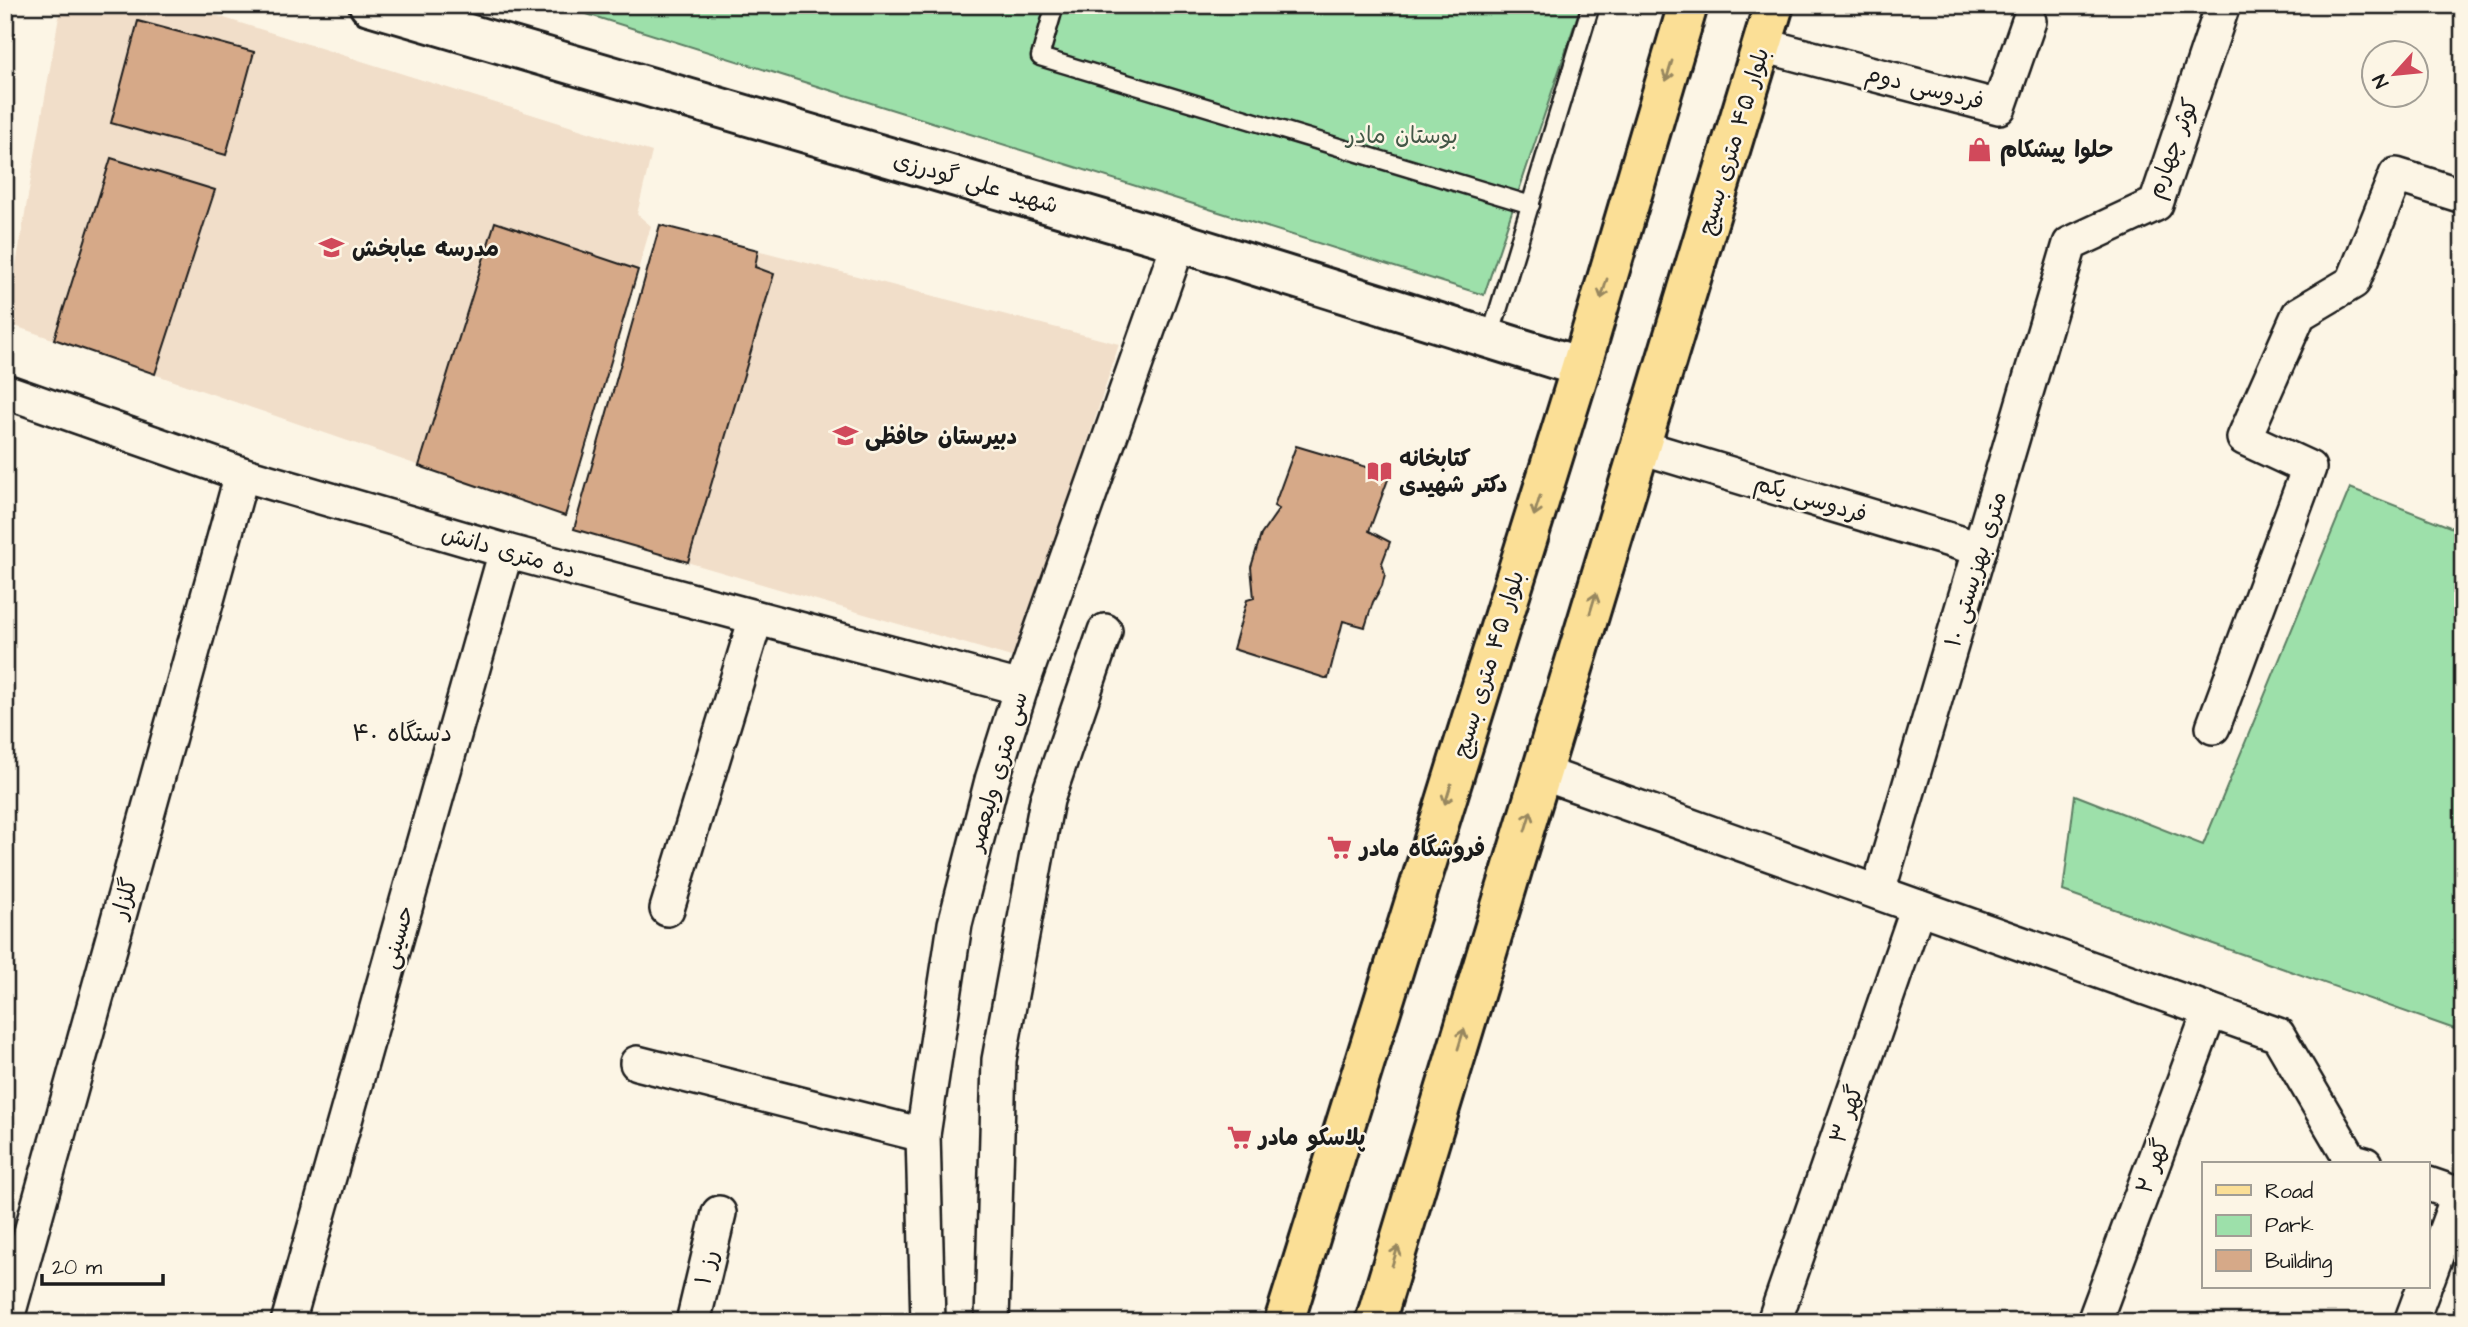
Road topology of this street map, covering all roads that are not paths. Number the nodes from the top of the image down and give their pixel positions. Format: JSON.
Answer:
{"nodes":[{"id":1,"x":369,"y":5,"type":"edge"},
{"id":2,"x":1055,"y":5,"type":"edge"},
{"id":3,"x":1591,"y":5,"type":"edge"},
{"id":4,"x":1688,"y":5,"type":"edge"},
{"id":5,"x":1774,"y":5,"type":"edge"},
{"id":6,"x":2223,"y":5,"type":"edge"},
{"id":7,"x":2029,"y":21,"type":"dead end"},
{"id":8,"x":1762,"y":46,"type":"junction"},
{"id":9,"x":2463,"y":196,"type":"edge"},
{"id":10,"x":1531,"y":205,"type":"junction"},
{"id":11,"x":1179,"y":242,"type":"junction"},
{"id":12,"x":2070,"y":244,"type":"joint"},
{"id":13,"x":1490,"y":337,"type":"junction"},
{"id":14,"x":1581,"y":367,"type":"junction"},
{"id":15,"x":5,"y":391,"type":"edge"},
{"id":16,"x":1641,"y":447,"type":"junction"},
{"id":17,"x":242,"y":474,"type":"junction"},
{"id":18,"x":1980,"y":549,"type":"junction"},
{"id":19,"x":506,"y":551,"type":"junction"},
{"id":20,"x":756,"y":618,"type":"junction"},
{"id":21,"x":1105,"y":631,"type":"dead end"},
{"id":22,"x":1021,"y":688,"type":"junction"},
{"id":23,"x":2213,"y":727,"type":"dead end"},
{"id":24,"x":1542,"y":773,"type":"junction"},
{"id":25,"x":1878,"y":892,"type":"junction"},
{"id":26,"x":1918,"y":907,"type":"junction"},
{"id":27,"x":667,"y":909,"type":"dead end"},
{"id":28,"x":2210,"y":1011,"type":"junction"},
{"id":29,"x":637,"y":1063,"type":"dead end"},
{"id":30,"x":923,"y":1135,"type":"junction"},
{"id":31,"x":2358,"y":1162,"type":"edge"},
{"id":32,"x":2450,"y":1192,"type":"edge"},
{"id":33,"x":719,"y":1213,"type":"dead end"},
{"id":34,"x":2430,"y":1270,"type":"edge"},
{"id":35,"x":2424,"y":1288,"type":"edge"},
{"id":36,"x":6,"y":1322,"type":"edge"},
{"id":37,"x":288,"y":1322,"type":"edge"},
{"id":38,"x":693,"y":1322,"type":"edge"},
{"id":39,"x":928,"y":1322,"type":"edge"},
{"id":40,"x":992,"y":1322,"type":"edge"},
{"id":41,"x":1284,"y":1322,"type":"edge"},
{"id":42,"x":1375,"y":1322,"type":"edge"},
{"id":43,"x":1774,"y":1322,"type":"edge"},
{"id":44,"x":2094,"y":1322,"type":"edge"},
{"id":45,"x":2412,"y":1322,"type":"edge"}],
"edges":[{"from":1,"to":11,"type":"street","name":"شهید علی گودرزی"},
{"from":2,"to":10,"type":"lane"},
{"from":3,"to":10,"type":"lane"},
{"from":4,"to":14,"type":"main road","name":"بلوار ۴۵ متری بسیج","one_way":true},
{"from":5,"to":8,"type":"main road","name":"بلوار ۴۵ متری بسیج"},
{"from":6,"to":12,"type":"street","name":"کوثر چهارم"},
{"from":7,"to":8,"type":"street","name":"فردوسی دوم"},
{"from":8,"to":16,"type":"main road","name":"بلوار ۴۵ متری بسیج"},
{"from":9,"to":23,"type":"street"},
{"from":10,"to":13,"type":"lane"},
{"from":11,"to":13,"type":"street","name":"شهید علی گودرزی"},
{"from":11,"to":22,"type":"street","name":"سی متری ولیعصر"},
{"from":12,"to":18,"type":"street","name":"۱۰ متری بهزیستی"},
{"from":13,"to":14,"type":"street","name":"شهید علی گودرزی"},
{"from":14,"to":41,"type":"main road","name":"بلوار ۴۵ متری بسیج","one_way":true},
{"from":15,"to":17,"type":"street","name":"ده متری دانش"},
{"from":16,"to":18,"type":"street","name":"فردوسی یکم"},
{"from":24,"to":16,"type":"main road","name":"بلوار ۴۵ متری بسیج","one_way":true},
{"from":17,"to":19,"type":"street","name":"ده متری دانش"},
{"from":17,"to":36,"type":"street","name":"گلزار"},
{"from":18,"to":25,"type":"street","name":"۱۰ متری بهزیستی"},
{"from":19,"to":20,"type":"street","name":"ده متری دانش"},
{"from":19,"to":37,"type":"street","name":"حسینی"},
{"from":20,"to":22,"type":"street","name":"ده متری دانش"},
{"from":20,"to":27,"type":"street"},
{"from":21,"to":40,"type":"street"},
{"from":22,"to":30,"type":"street","name":"سی متری ولیعصر"},
{"from":24,"to":25,"type":"street"},
{"from":42,"to":24,"type":"main road","name":"بلوار ۴۵ متری بسیج","one_way":true},
{"from":25,"to":26,"type":"street"},
{"from":26,"to":28,"type":"street"},
{"from":26,"to":43,"type":"street","name":"گهر ۳"},
{"from":28,"to":31,"type":"street"},
{"from":28,"to":44,"type":"street","name":"گهر ۲"},
{"from":29,"to":30,"type":"street"},
{"from":30,"to":39,"type":"street","name":"سی متری ولیعصر"},
{"from":32,"to":34,"type":"street"},
{"from":33,"to":38,"type":"street","name":"رز ۱"},
{"from":35,"to":45,"type":"street"}]}
